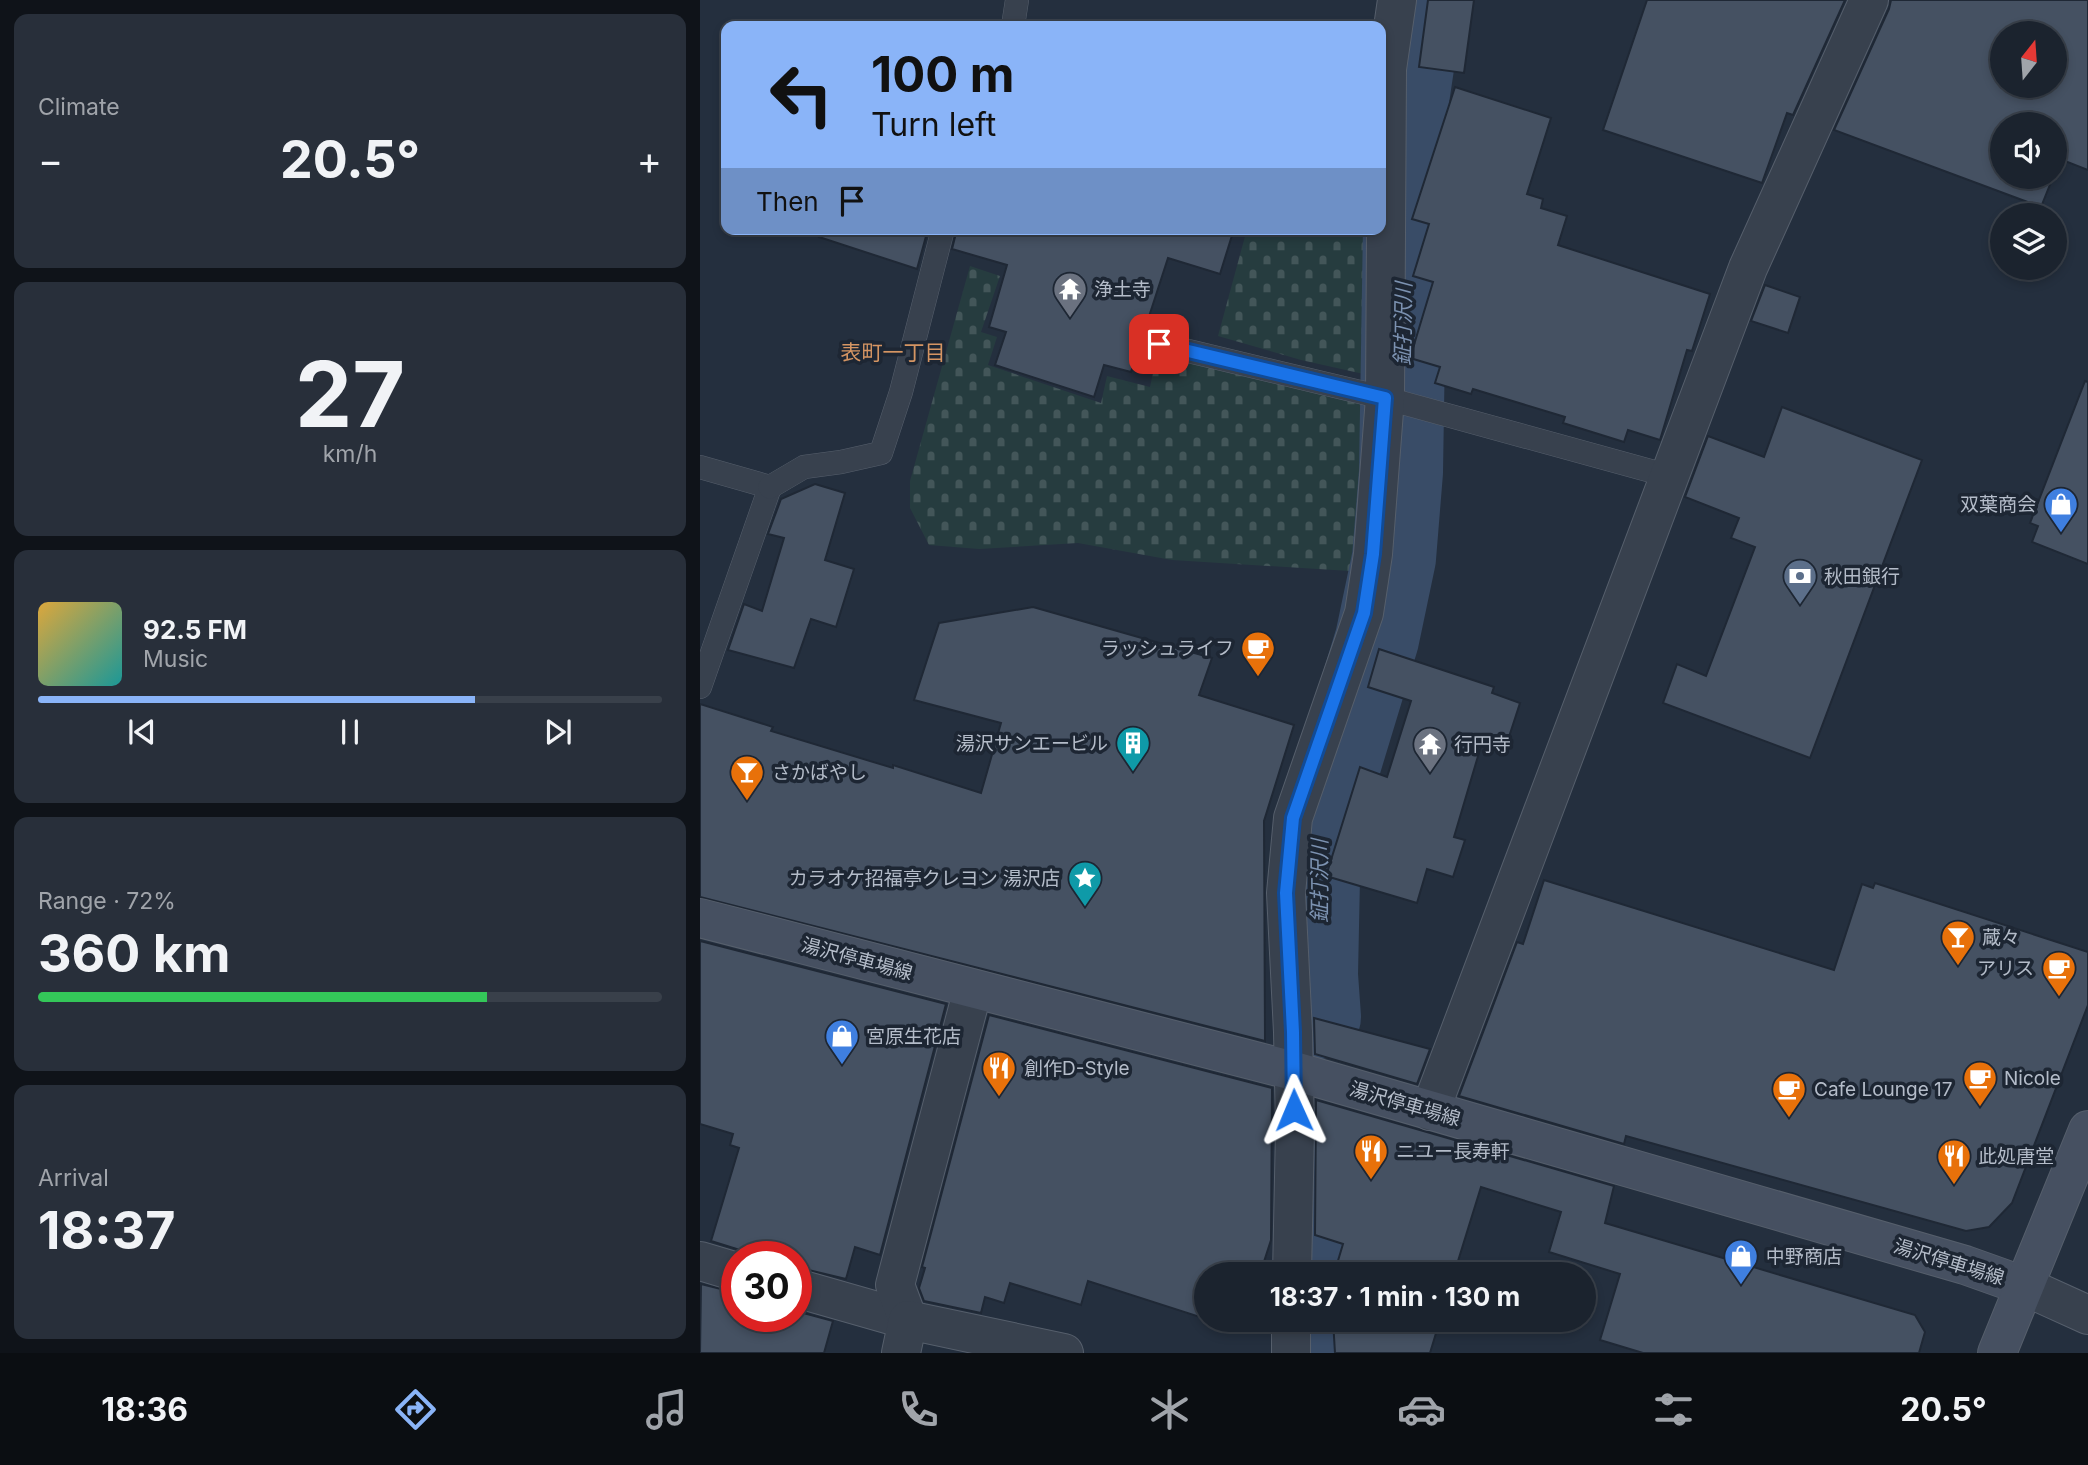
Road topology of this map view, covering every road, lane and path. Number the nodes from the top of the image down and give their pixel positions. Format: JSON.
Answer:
{"nodes":[{"id":1,"x":1017,"y":0,"type":"edge"},
{"id":2,"x":1397,"y":0,"type":"edge"},
{"id":3,"x":1869,"y":0,"type":"edge"},
{"id":4,"x":1014,"y":21,"type":"edge"},
{"id":5,"x":1386,"y":234,"type":"edge"},
{"id":6,"x":941,"y":235,"type":"edge"},
{"id":7,"x":1386,"y":235,"type":"edge"},
{"id":8,"x":1159,"y":344,"type":"dead end"},
{"id":9,"x":1385,"y":398,"type":"junction"},
{"id":10,"x":700,"y":467,"type":"edge"},
{"id":11,"x":1669,"y":476,"type":"junction"},
{"id":12,"x":770,"y":487,"type":"junction"},
{"id":13,"x":700,"y":687,"type":"edge"},
{"id":14,"x":700,"y":918,"type":"edge"},
{"id":15,"x":973,"y":989,"type":"junction"},
{"id":16,"x":1294,"y":1071,"type":"junction"},
{"id":17,"x":1430,"y":1111,"type":"junction"},
{"id":18,"x":2088,"y":1130,"type":"edge"},
{"id":19,"x":700,"y":1261,"type":"edge"},
{"id":20,"x":1292,"y":1262,"type":"edge"},
{"id":21,"x":721,"y":1267,"type":"edge"},
{"id":22,"x":2024,"y":1286,"type":"junction"},
{"id":23,"x":812,"y":1295,"type":"edge"},
{"id":24,"x":2088,"y":1315,"type":"edge"},
{"id":25,"x":1291,"y":1332,"type":"edge"},
{"id":26,"x":904,"y":1336,"type":"edge"},
{"id":27,"x":1064,"y":1353,"type":"edge"},
{"id":28,"x":1291,"y":1353,"type":"edge"},
{"id":29,"x":1997,"y":1353,"type":"edge"}],
"edges":[{"from":1,"to":4,"type":"lane"},
{"from":2,"to":5,"type":"street"},
{"from":3,"to":11,"type":"street"},
{"from":6,"to":12,"type":"lane"},
{"from":7,"to":9,"type":"street"},
{"from":8,"to":9,"type":"lane"},
{"from":9,"to":11,"type":"lane"},
{"from":9,"to":16,"type":"street"},
{"from":10,"to":12,"type":"lane"},
{"from":11,"to":17,"type":"street"},
{"from":12,"to":13,"type":"lane"},
{"from":14,"to":15,"type":"main road","name":"湯沢停車場線"},
{"from":15,"to":16,"type":"main road","name":"湯沢停車場線"},
{"from":15,"to":26,"type":"street"},
{"from":16,"to":17,"type":"main road","name":"湯沢停車場線"},
{"from":16,"to":20,"type":"street"},
{"from":17,"to":22,"type":"main road","name":"湯沢停車場線"},
{"from":18,"to":22,"type":"main road"},
{"from":19,"to":21,"type":"street"},
{"from":22,"to":24,"type":"street"},
{"from":22,"to":29,"type":"main road"},
{"from":23,"to":26,"type":"street"},
{"from":25,"to":28,"type":"street"},
{"from":26,"to":27,"type":"street"}]}
